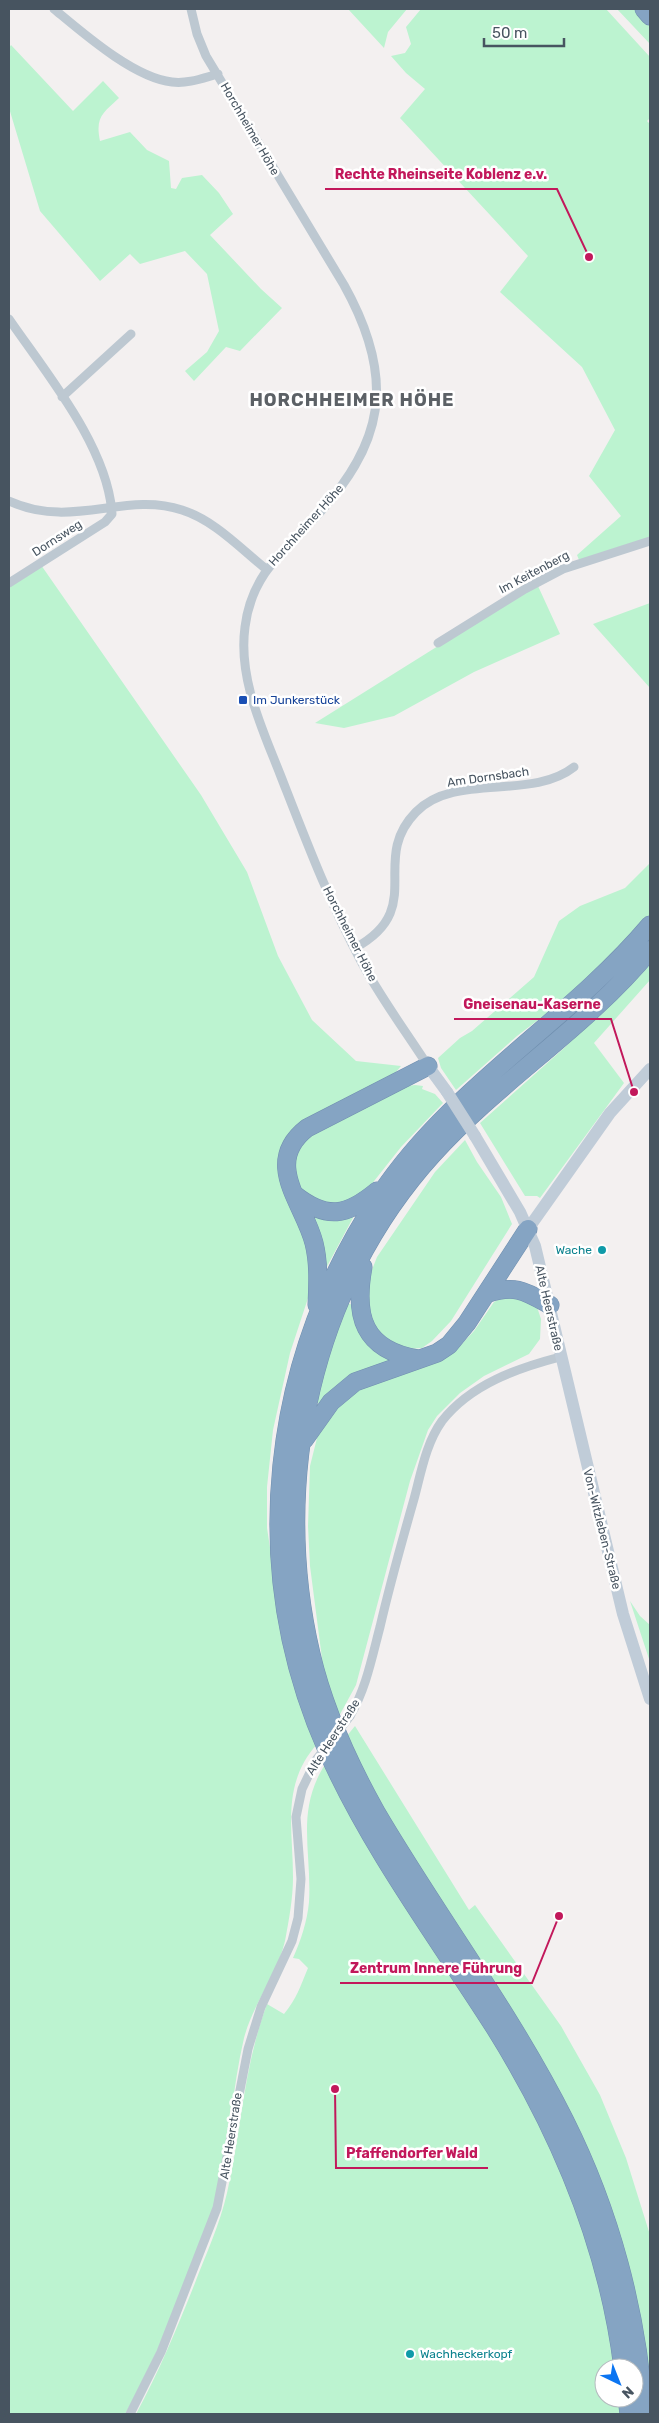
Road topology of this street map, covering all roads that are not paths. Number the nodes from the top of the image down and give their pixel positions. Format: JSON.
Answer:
{"nodes":[{"id":1,"x":54,"y":9,"type":"edge"},
{"id":2,"x":191,"y":9,"type":"edge"},
{"id":3,"x":644,"y":9,"type":"edge"},
{"id":4,"x":650,"y":16,"type":"edge"},
{"id":5,"x":218,"y":74,"type":"junction"},
{"id":6,"x":9,"y":319,"type":"edge"},
{"id":7,"x":131,"y":334,"type":"dead end"},
{"id":8,"x":62,"y":397,"type":"junction"},
{"id":9,"x":9,"y":501,"type":"edge"},
{"id":10,"x":112,"y":508,"type":"junction"},
{"id":11,"x":650,"y":541,"type":"edge"},
{"id":12,"x":266,"y":569,"type":"junction"},
{"id":13,"x":9,"y":583,"type":"edge"},
{"id":14,"x":438,"y":643,"type":"dead end"},
{"id":15,"x":574,"y":767,"type":"dead end"},
{"id":16,"x":650,"y":925,"type":"edge"},
{"id":17,"x":355,"y":948,"type":"junction"},
{"id":18,"x":650,"y":950,"type":"edge"},
{"id":19,"x":428,"y":1066,"type":"junction"},
{"id":20,"x":650,"y":1069,"type":"edge"},
{"id":21,"x":391,"y":1180,"type":"junction"},
{"id":22,"x":295,"y":1195,"type":"junction"},
{"id":23,"x":528,"y":1229,"type":"junction"},
{"id":24,"x":366,"y":1247,"type":"junction"},
{"id":25,"x":486,"y":1294,"type":"junction"},
{"id":26,"x":550,"y":1305,"type":"junction"},
{"id":27,"x":317,"y":1313,"type":"junction"},
{"id":28,"x":560,"y":1357,"type":"junction"},
{"id":29,"x":419,"y":1359,"type":"junction"},
{"id":30,"x":300,"y":1447,"type":"junction"},
{"id":31,"x":650,"y":1699,"type":"edge"},
{"id":32,"x":622,"y":2358,"type":"edge"},
{"id":33,"x":130,"y":2414,"type":"edge"},
{"id":34,"x":644,"y":2414,"type":"edge"}],
"edges":[{"from":1,"to":5,"type":"street"},
{"from":2,"to":5,"type":"street","name":"Horchheimer Höhe"},
{"from":3,"to":4,"type":"highway"},
{"from":5,"to":12,"type":"street","name":"Horchheimer Höhe"},
{"from":6,"to":8,"type":"street"},
{"from":7,"to":8,"type":"street"},
{"from":8,"to":10,"type":"street"},
{"from":9,"to":10,"type":"street"},
{"from":10,"to":12,"type":"street"},
{"from":10,"to":13,"type":"street","name":"Dornsweg"},
{"from":11,"to":14,"type":"street","name":"Im Keitenberg"},
{"from":12,"to":17,"type":"street","name":"Horchheimer Höhe"},
{"from":15,"to":17,"type":"street","name":"Am Dornsbach"},
{"from":16,"to":21,"type":"highway"},
{"from":17,"to":19,"type":"street","name":"Horchheimer Höhe"},
{"from":18,"to":24,"type":"highway"},
{"from":19,"to":22,"type":"highway"},
{"from":19,"to":23,"type":"street","name":"Horchheimer Höhe","bridge":true},
{"from":20,"to":23,"type":"street"},
{"from":21,"to":22,"type":"highway"},
{"from":21,"to":27,"type":"highway"},
{"from":22,"to":27,"type":"highway"},
{"from":23,"to":25,"type":"highway"},
{"from":23,"to":26,"type":"street","name":"Alte Heerstraße"},
{"from":24,"to":29,"type":"highway"},
{"from":24,"to":30,"type":"highway"},
{"from":25,"to":26,"type":"highway"},
{"from":25,"to":29,"type":"highway"},
{"from":26,"to":28,"type":"street","name":"Alte Heerstraße"},
{"from":27,"to":32,"type":"highway"},
{"from":28,"to":31,"type":"street","name":"Von-Witzleben-Straße"},
{"from":28,"to":33,"type":"street","name":"Alte Heerstraße","bridge":true},
{"from":29,"to":30,"type":"highway"},
{"from":30,"to":34,"type":"highway"}]}
